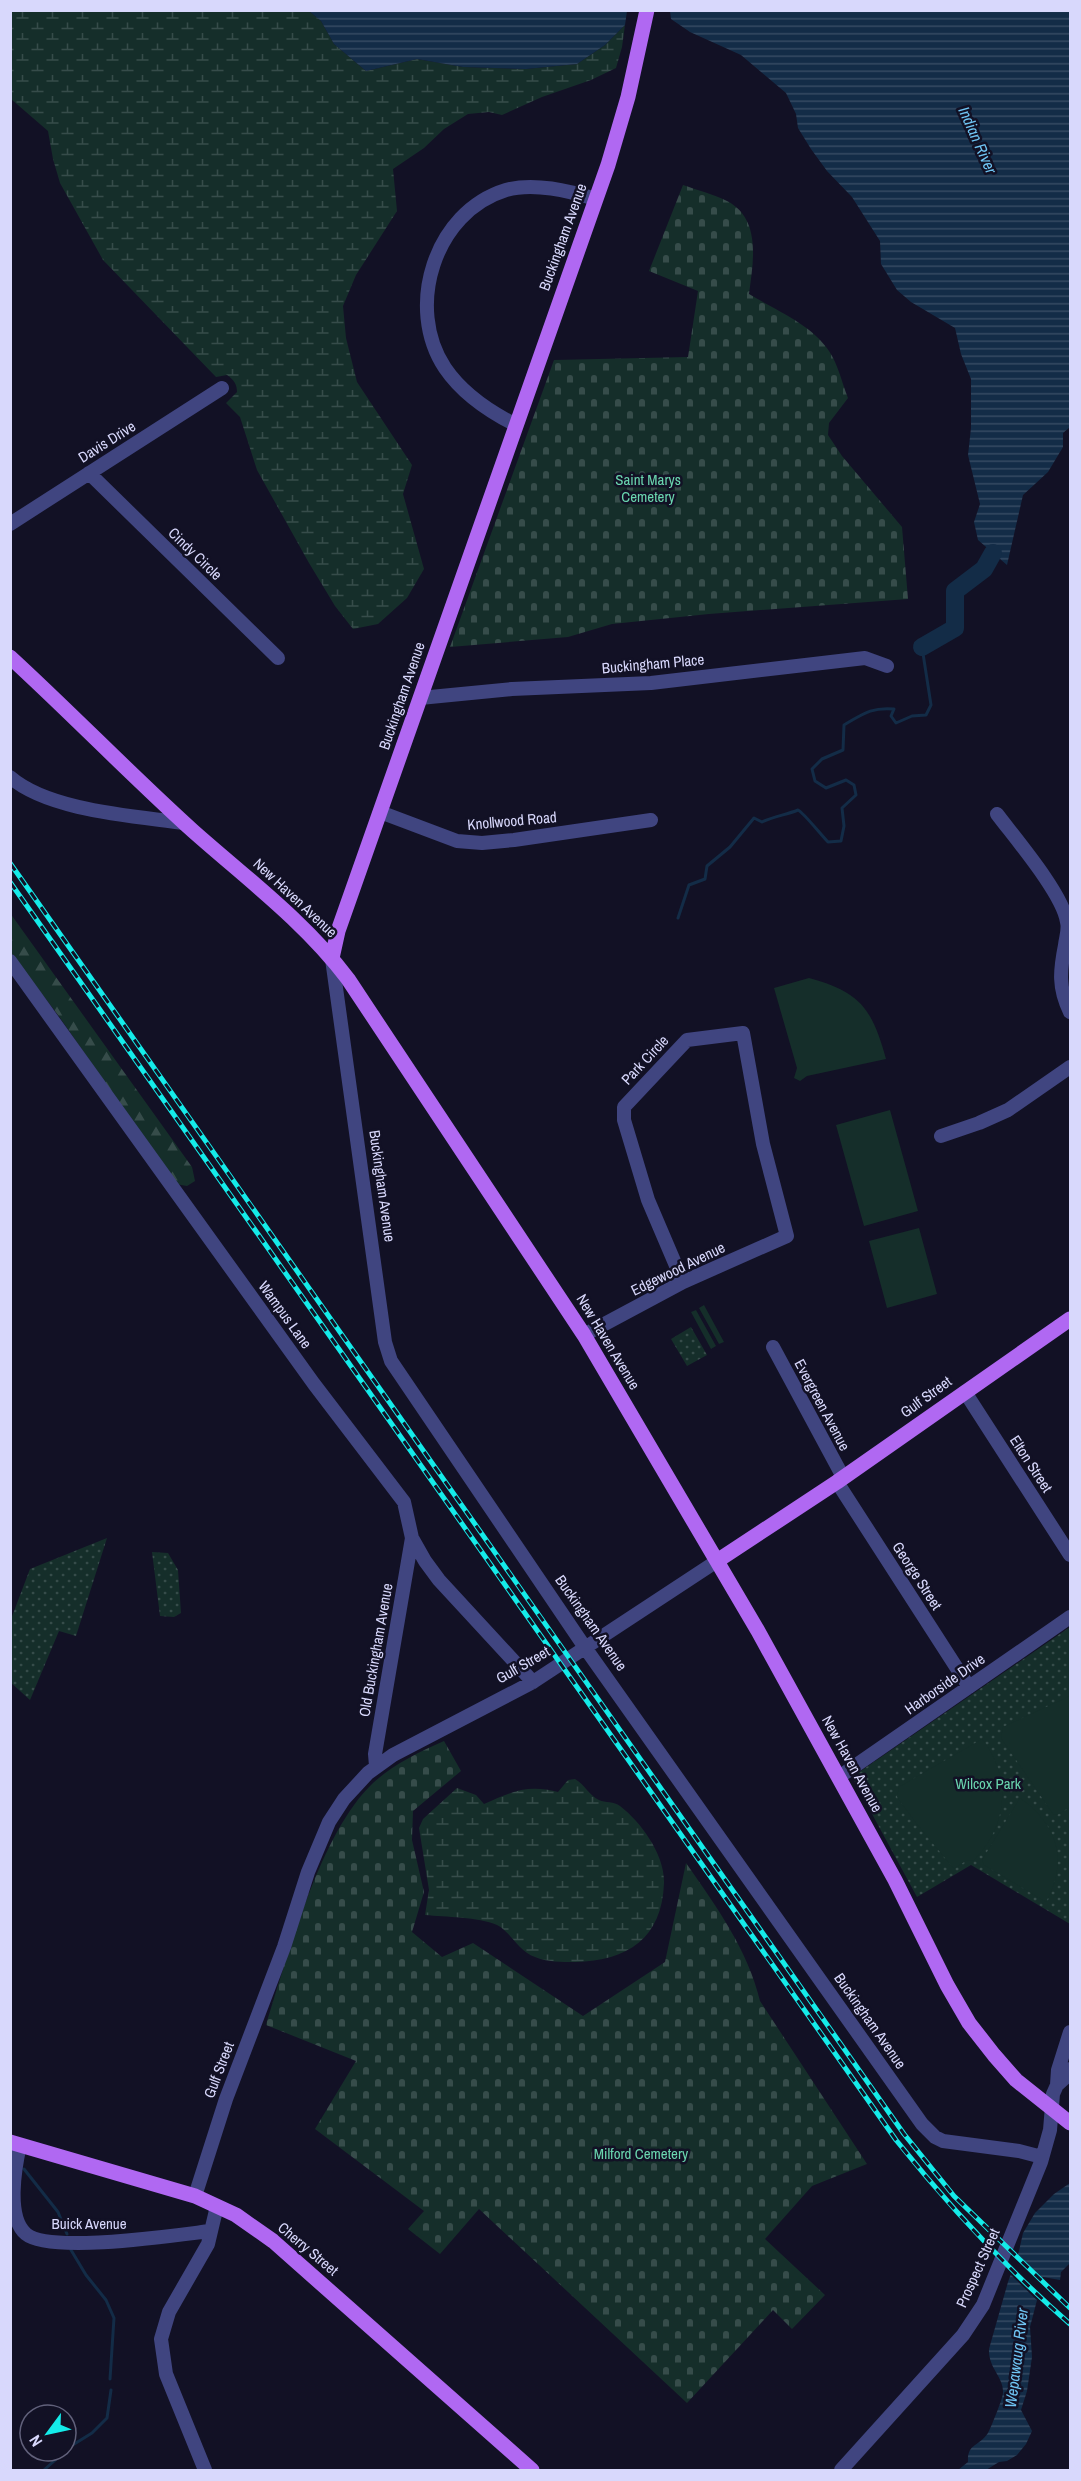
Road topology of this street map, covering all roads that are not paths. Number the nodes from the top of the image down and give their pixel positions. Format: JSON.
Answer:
{"nodes":[{"id":1,"x":647,"y":10,"type":"edge"},
{"id":2,"x":596,"y":199,"type":"junction"},
{"id":3,"x":222,"y":388,"type":"dead end"},
{"id":4,"x":516,"y":425,"type":"junction"},
{"id":5,"x":89,"y":473,"type":"junction"},
{"id":6,"x":10,"y":524,"type":"edge"},
{"id":7,"x":10,"y":657,"type":"edge"},
{"id":8,"x":278,"y":658,"type":"dead end"},
{"id":9,"x":887,"y":666,"type":"dead end"},
{"id":10,"x":420,"y":698,"type":"junction"},
{"id":11,"x":10,"y":777,"type":"edge"},
{"id":12,"x":380,"y":812,"type":"junction"},
{"id":13,"x":997,"y":814,"type":"dead end"},
{"id":14,"x":651,"y":820,"type":"dead end"},
{"id":15,"x":184,"y":823,"type":"junction"},
{"id":16,"x":332,"y":958,"type":"junction"},
{"id":17,"x":10,"y":961,"type":"edge"},
{"id":18,"x":1071,"y":1012,"type":"edge"},
{"id":19,"x":1071,"y":1067,"type":"edge"},
{"id":20,"x":941,"y":1136,"type":"dead end"},
{"id":21,"x":787,"y":1236,"type":"joint"},
{"id":22,"x":684,"y":1282,"type":"junction"},
{"id":23,"x":1071,"y":1319,"type":"edge"},
{"id":24,"x":584,"y":1335,"type":"junction"},
{"id":25,"x":772,"y":1347,"type":"dead end"},
{"id":26,"x":964,"y":1392,"type":"junction"},
{"id":27,"x":840,"y":1480,"type":"junction"},
{"id":28,"x":412,"y":1538,"type":"junction"},
{"id":29,"x":1071,"y":1555,"type":"edge"},
{"id":30,"x":717,"y":1561,"type":"junction"},
{"id":31,"x":1071,"y":1617,"type":"edge"},
{"id":32,"x":586,"y":1649,"type":"junction"},
{"id":33,"x":533,"y":1682,"type":"junction"},
{"id":34,"x":969,"y":1687,"type":"junction"},
{"id":35,"x":376,"y":1766,"type":"junction"},
{"id":36,"x":839,"y":1777,"type":"junction"},
{"id":37,"x":1071,"y":2032,"type":"edge"},
{"id":38,"x":1071,"y":2069,"type":"edge"},
{"id":39,"x":1057,"y":2085,"type":"junction"},
{"id":40,"x":1051,"y":2108,"type":"junction"},
{"id":41,"x":1071,"y":2123,"type":"edge"},
{"id":42,"x":15,"y":2143,"type":"edge"},
{"id":43,"x":1042,"y":2157,"type":"junction"},
{"id":44,"x":195,"y":2196,"type":"junction"},
{"id":45,"x":217,"y":2206,"type":"junction"},
{"id":46,"x":210,"y":2231,"type":"junction"},
{"id":47,"x":204,"y":2470,"type":"edge"},
{"id":48,"x":532,"y":2470,"type":"edge"},
{"id":49,"x":841,"y":2470,"type":"edge"}],
"edges":[{"from":1,"to":2,"type":"main road","name":"Buckingham Avenue"},
{"from":2,"to":4,"type":"main road","name":"Buckingham Avenue"},
{"from":2,"to":4,"type":"street"},
{"from":3,"to":5,"type":"street","name":"Davis Drive"},
{"from":4,"to":10,"type":"main road","name":"Buckingham Avenue"},
{"from":5,"to":6,"type":"street","name":"Davis Drive"},
{"from":5,"to":8,"type":"street","name":"Cindy Circle"},
{"from":7,"to":15,"type":"main road","name":"New Haven Avenue"},
{"from":9,"to":10,"type":"street","name":"Buckingham Place"},
{"from":10,"to":12,"type":"main road","name":"Buckingham Avenue"},
{"from":11,"to":15,"type":"street"},
{"from":12,"to":14,"type":"street","name":"Knollwood Road"},
{"from":12,"to":16,"type":"main road","name":"Buckingham Avenue"},
{"from":13,"to":18,"type":"street"},
{"from":15,"to":16,"type":"main road","name":"New Haven Avenue"},
{"from":16,"to":24,"type":"main road","name":"New Haven Avenue"},
{"from":16,"to":32,"type":"street","name":"Buckingham Avenue"},
{"from":17,"to":28,"type":"street","name":"Wampus Lane"},
{"from":19,"to":20,"type":"street"},
{"from":21,"to":22,"type":"street","name":"Edgewood Avenue"},
{"from":21,"to":22,"type":"street","name":"Park Circle"},
{"from":22,"to":24,"type":"street","name":"Edgewood Avenue"},
{"from":23,"to":26,"type":"main road","name":"Gulf Street"},
{"from":24,"to":30,"type":"main road","name":"New Haven Avenue"},
{"from":25,"to":27,"type":"street","name":"Evergreen Avenue"},
{"from":26,"to":27,"type":"main road","name":"Gulf Street"},
{"from":26,"to":29,"type":"street","name":"Elton Street"},
{"from":27,"to":30,"type":"main road","name":"Gulf Street"},
{"from":27,"to":34,"type":"street","name":"George Street"},
{"from":28,"to":33,"type":"street","name":"Wampus Lane"},
{"from":28,"to":35,"type":"street","name":"Old Buckingham Avenue"},
{"from":30,"to":32,"type":"street","name":"Gulf Street"},
{"from":30,"to":36,"type":"main road","name":"New Haven Avenue"},
{"from":31,"to":34,"type":"street","name":"Harborside Drive"},
{"from":32,"to":33,"type":"street","name":"Gulf Street"},
{"from":32,"to":43,"type":"street","name":"Buckingham Avenue"},
{"from":33,"to":35,"type":"street","name":"Gulf Street"},
{"from":34,"to":36,"type":"street","name":"Harborside Drive"},
{"from":35,"to":44,"type":"street","name":"Gulf Street"},
{"from":36,"to":40,"type":"main road","name":"New Haven Avenue"},
{"from":37,"to":39,"type":"street","name":"Prospect Street"},
{"from":38,"to":39,"type":"street"},
{"from":39,"to":40,"type":"street","name":"Prospect Street"},
{"from":40,"to":41,"type":"main road","name":"New Haven Avenue"},
{"from":40,"to":43,"type":"street","name":"Prospect Street"},
{"from":42,"to":44,"type":"main road","name":"Cherry Street"},
{"from":42,"to":46,"type":"street","name":"Buick Avenue"},
{"from":43,"to":49,"type":"street","name":"Prospect Street"},
{"from":44,"to":45,"type":"main road","name":"Cherry Street"},
{"from":45,"to":46,"type":"street"},
{"from":45,"to":48,"type":"main road","name":"Cherry Street"},
{"from":46,"to":47,"type":"street"}]}
